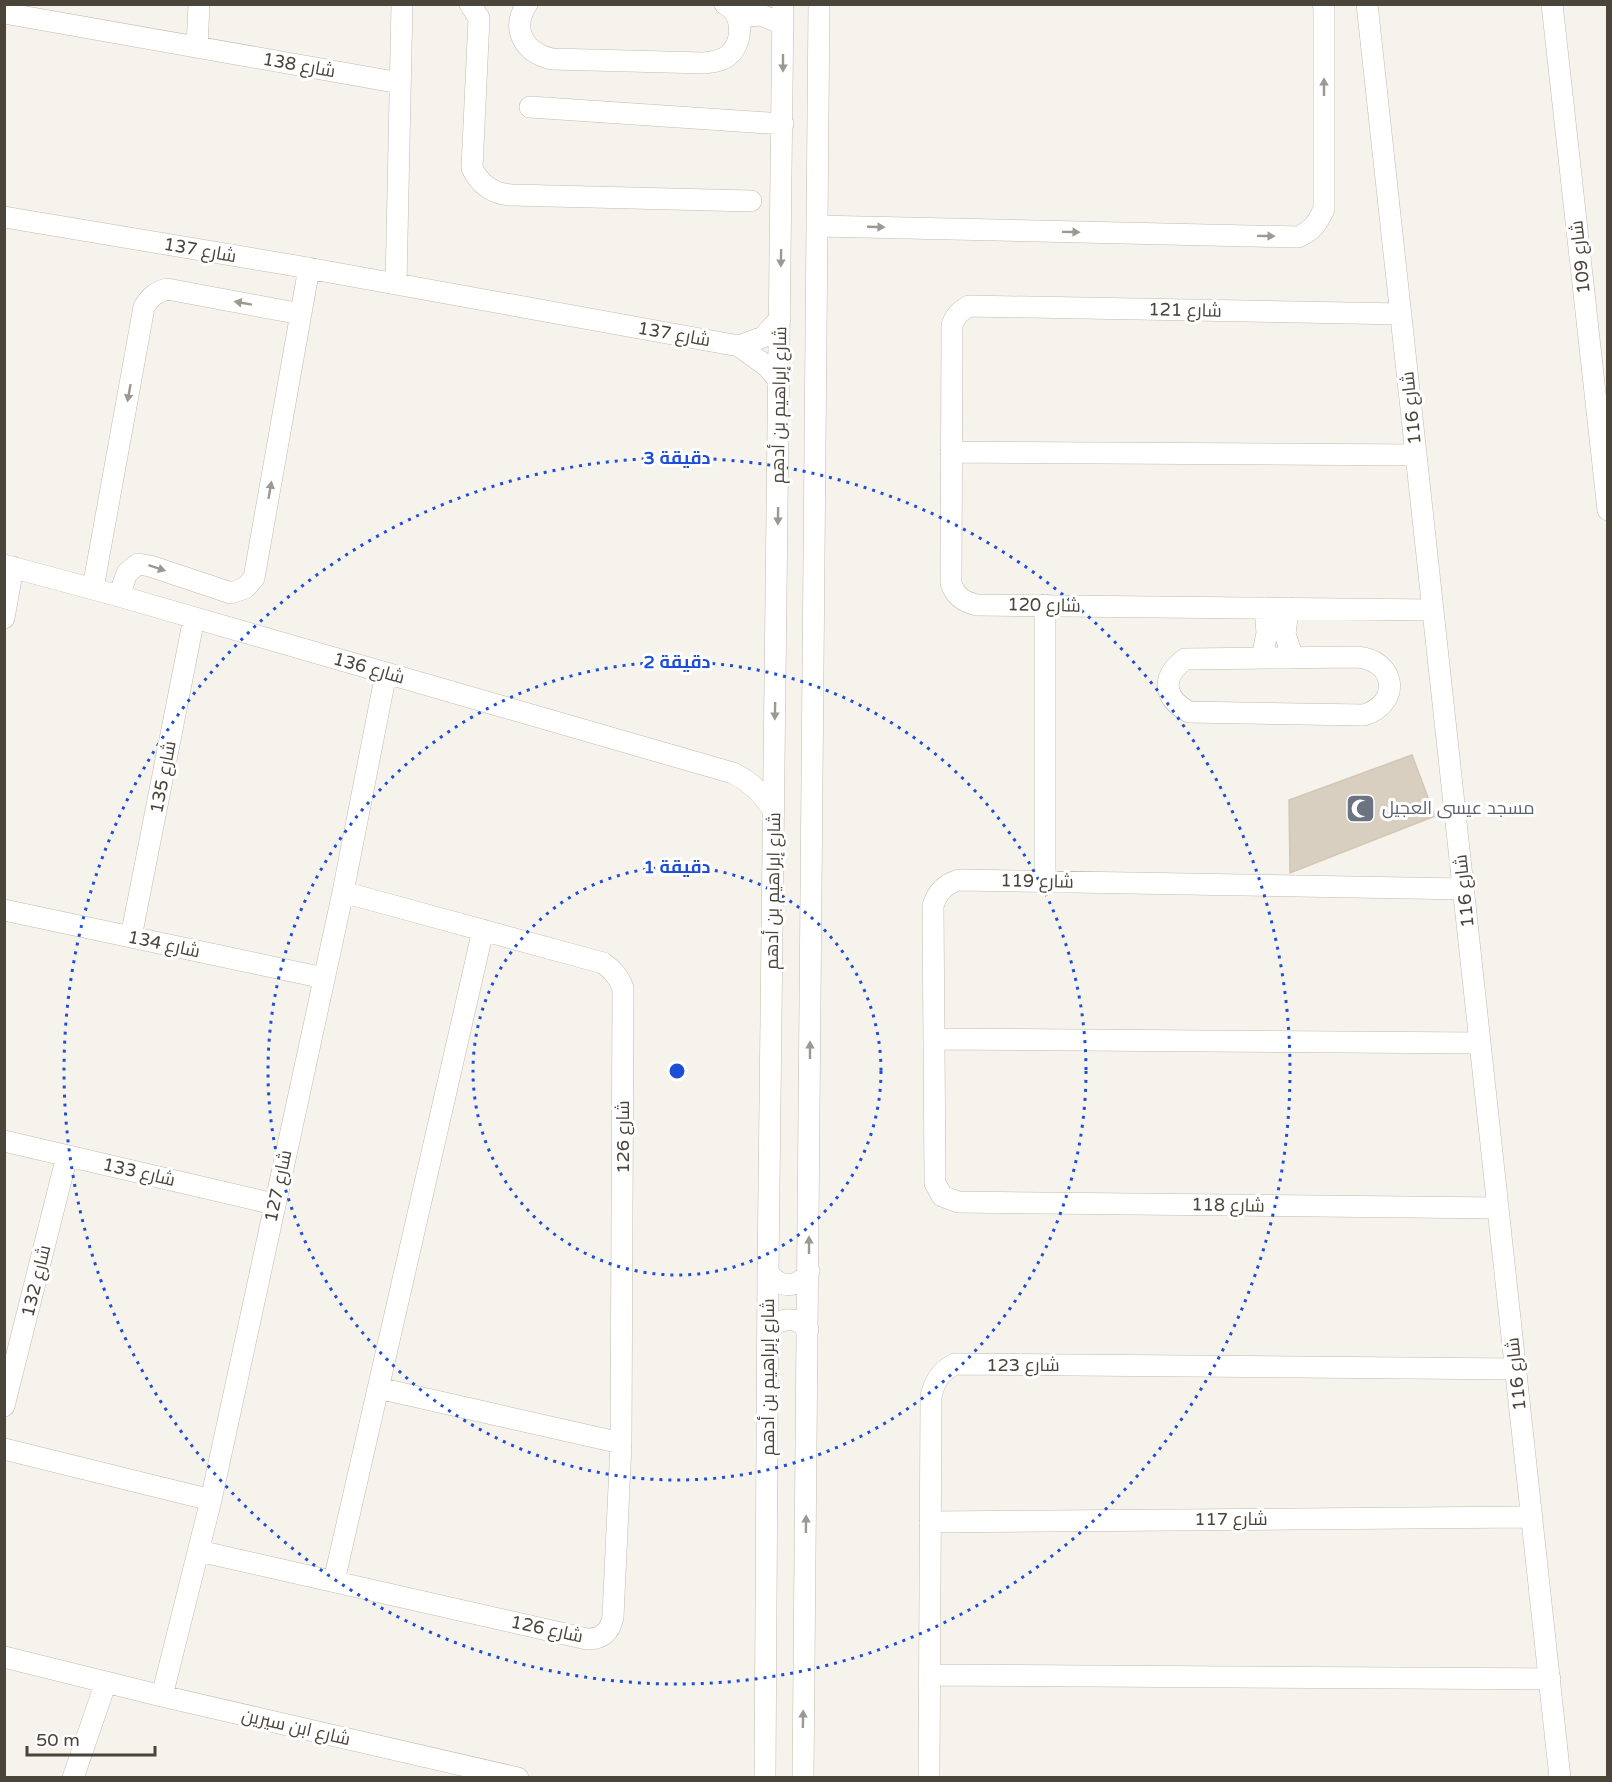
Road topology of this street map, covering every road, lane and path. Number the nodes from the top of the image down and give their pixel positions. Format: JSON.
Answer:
{"nodes":[{"id":1,"x":199,"y":4,"type":"edge"},
{"id":2,"x":402,"y":4,"type":"edge"},
{"id":3,"x":470,"y":4,"type":"edge"},
{"id":4,"x":527,"y":4,"type":"edge"},
{"id":5,"x":819,"y":4,"type":"edge"},
{"id":6,"x":1323,"y":4,"type":"edge"},
{"id":7,"x":1367,"y":4,"type":"edge"},
{"id":8,"x":1552,"y":4,"type":"edge"},
{"id":9,"x":731,"y":11,"type":"edge"},
{"id":10,"x":4,"y":13,"type":"edge"},
{"id":11,"x":783,"y":14,"type":"edge"},
{"id":12,"x":197,"y":48,"type":"junction"},
{"id":13,"x":400,"y":83,"type":"junction"},
{"id":14,"x":530,"y":107,"type":"dead end"},
{"id":15,"x":783,"y":124,"type":"junction"},
{"id":16,"x":751,"y":201,"type":"dead end"},
{"id":17,"x":4,"y":217,"type":"edge"},
{"id":18,"x":818,"y":225,"type":"junction"},
{"id":19,"x":309,"y":268,"type":"junction"},
{"id":20,"x":396,"y":284,"type":"junction"},
{"id":21,"x":969,"y":306,"type":"joint"},
{"id":22,"x":301,"y":314,"type":"junction"},
{"id":23,"x":1401,"y":314,"type":"junction"},
{"id":24,"x":780,"y":319,"type":"junction"},
{"id":25,"x":739,"y":346,"type":"junction"},
{"id":26,"x":1599,"y":360,"type":"edge"},
{"id":27,"x":780,"y":381,"type":"junction"},
{"id":28,"x":951,"y":452,"type":"junction"},
{"id":29,"x":1416,"y":454,"type":"junction"},
{"id":30,"x":1608,"y":510,"type":"edge"},
{"id":31,"x":9,"y":566,"type":"edge"},
{"id":32,"x":93,"y":588,"type":"junction"},
{"id":33,"x":120,"y":596,"type":"junction"},
{"id":34,"x":1045,"y":605,"type":"junction"},
{"id":35,"x":1265,"y":608,"type":"junction"},
{"id":36,"x":1288,"y":609,"type":"junction"},
{"id":37,"x":1433,"y":610,"type":"junction"},
{"id":38,"x":4,"y":618,"type":"edge"},
{"id":39,"x":194,"y":618,"type":"junction"},
{"id":40,"x":1262,"y":658,"type":"junction"},
{"id":41,"x":1293,"y":658,"type":"junction"},
{"id":42,"x":386,"y":673,"type":"junction"},
{"id":43,"x":775,"y":752,"type":"junction"},
{"id":44,"x":733,"y":773,"type":"junction"},
{"id":45,"x":774,"y":812,"type":"junction"},
{"id":46,"x":1046,"y":882,"type":"junction"},
{"id":47,"x":1463,"y":889,"type":"junction"},
{"id":48,"x":343,"y":892,"type":"junction"},
{"id":49,"x":4,"y":910,"type":"edge"},
{"id":50,"x":483,"y":930,"type":"junction"},
{"id":51,"x":131,"y":937,"type":"junction"},
{"id":52,"x":324,"y":978,"type":"junction"},
{"id":53,"x":934,"y":1040,"type":"junction"},
{"id":54,"x":1480,"y":1043,"type":"junction"},
{"id":55,"x":4,"y":1141,"type":"edge"},
{"id":56,"x":67,"y":1156,"type":"junction"},
{"id":57,"x":958,"y":1202,"type":"joint"},
{"id":58,"x":274,"y":1204,"type":"junction"},
{"id":59,"x":1498,"y":1208,"type":"junction"},
{"id":60,"x":809,"y":1271,"type":"junction"},
{"id":61,"x":768,"y":1272,"type":"junction"},
{"id":62,"x":808,"y":1329,"type":"junction"},
{"id":63,"x":768,"y":1330,"type":"junction"},
{"id":64,"x":1515,"y":1369,"type":"junction"},
{"id":65,"x":378,"y":1388,"type":"junction"},
{"id":66,"x":4,"y":1406,"type":"edge"},
{"id":67,"x":621,"y":1443,"type":"junction"},
{"id":68,"x":4,"y":1449,"type":"edge"},
{"id":69,"x":211,"y":1500,"type":"junction"},
{"id":70,"x":1532,"y":1517,"type":"junction"},
{"id":71,"x":930,"y":1521,"type":"junction"},
{"id":72,"x":199,"y":1551,"type":"junction"},
{"id":73,"x":334,"y":1581,"type":"junction"},
{"id":74,"x":4,"y":1657,"type":"edge"},
{"id":75,"x":930,"y":1675,"type":"junction"},
{"id":76,"x":1550,"y":1679,"type":"junction"},
{"id":77,"x":106,"y":1682,"type":"junction"},
{"id":78,"x":162,"y":1696,"type":"junction"},
{"id":79,"x":764,"y":1776,"type":"edge"},
{"id":80,"x":73,"y":1778,"type":"edge"},
{"id":81,"x":518,"y":1778,"type":"edge"},
{"id":82,"x":802,"y":1778,"type":"edge"},
{"id":83,"x":929,"y":1778,"type":"edge"},
{"id":84,"x":1560,"y":1778,"type":"edge"}],
"edges":[{"from":1,"to":12,"type":"street"},
{"from":2,"to":13,"type":"street"},
{"from":3,"to":16,"type":"street"},
{"from":4,"to":9,"type":"street"},
{"from":5,"to":18,"type":"street","name":"شارع إبراهيم بن أدهم"},
{"from":18,"to":6,"type":"street","one_way":true},
{"from":7,"to":23,"type":"street","name":"شارع 116"},
{"from":8,"to":26,"type":"street","name":"شارع 109"},
{"from":9,"to":11,"type":"street"},
{"from":10,"to":12,"type":"street","name":"شارع 138"},
{"from":11,"to":15,"type":"street","name":"شارع إبراهيم بن أدهم","one_way":true},
{"from":12,"to":13,"type":"street","name":"شارع 138"},
{"from":13,"to":20,"type":"street"},
{"from":14,"to":15,"type":"street"},
{"from":15,"to":24,"type":"street","name":"شارع إبراهيم بن أدهم","one_way":true},
{"from":17,"to":19,"type":"street","name":"شارع 137"},
{"from":60,"to":18,"type":"street","name":"شارع إبراهيم بن أدهم","one_way":true},
{"from":19,"to":20,"type":"street","name":"شارع 137"},
{"from":19,"to":22,"type":"street"},
{"from":20,"to":25,"type":"street","name":"شارع 137"},
{"from":21,"to":23,"type":"street","name":"شارع 121"},
{"from":21,"to":28,"type":"street","name":"شارع 120"},
{"from":22,"to":32,"type":"street","one_way":true},
{"from":33,"to":22,"type":"street","one_way":true},
{"from":23,"to":29,"type":"street","name":"شارع 116"},
{"from":24,"to":25,"type":"street"},
{"from":24,"to":27,"type":"street","name":"شارع إبراهيم بن أدهم"},
{"from":25,"to":27,"type":"street","name":"شارع 137"},
{"from":26,"to":30,"type":"street","name":"شارع 109"},
{"from":27,"to":43,"type":"street","name":"شارع إبراهيم بن أدهم","one_way":true},
{"from":28,"to":29,"type":"street"},
{"from":28,"to":34,"type":"street","name":"شارع 120"},
{"from":29,"to":37,"type":"street","name":"شارع 116"},
{"from":31,"to":32,"type":"street","name":"شارع 136"},
{"from":31,"to":38,"type":"street"},
{"from":32,"to":33,"type":"street","name":"شارع 136"},
{"from":33,"to":39,"type":"street","name":"شارع 136"},
{"from":34,"to":35,"type":"street","name":"شارع 120"},
{"from":34,"to":46,"type":"street"},
{"from":35,"to":36,"type":"street","name":"شارع 120"},
{"from":35,"to":40,"type":"street"},
{"from":36,"to":37,"type":"street","name":"شارع 120"},
{"from":36,"to":41,"type":"street"},
{"from":37,"to":47,"type":"street","name":"شارع 116"},
{"from":39,"to":42,"type":"street","name":"شارع 136"},
{"from":39,"to":51,"type":"street","name":"شارع 135"},
{"from":40,"to":41,"type":"street"},
{"from":40,"to":41,"type":"street"},
{"from":42,"to":44,"type":"street","name":"شارع 136"},
{"from":42,"to":48,"type":"street","name":"شارع 127"},
{"from":43,"to":44,"type":"street"},
{"from":43,"to":45,"type":"street","name":"شارع إبراهيم بن أدهم"},
{"from":44,"to":45,"type":"street","name":"شارع 136"},
{"from":45,"to":61,"type":"street","name":"شارع إبراهيم بن أدهم"},
{"from":46,"to":47,"type":"street","name":"شارع 119"},
{"from":46,"to":53,"type":"street","name":"شارع 119"},
{"from":47,"to":54,"type":"street","name":"شارع 116"},
{"from":48,"to":50,"type":"street","name":"شارع 126"},
{"from":48,"to":52,"type":"street","name":"شارع 127"},
{"from":49,"to":51,"type":"street","name":"شارع 134"},
{"from":50,"to":65,"type":"street"},
{"from":50,"to":67,"type":"street","name":"شارع 126"},
{"from":51,"to":52,"type":"street","name":"شارع 134"},
{"from":52,"to":58,"type":"street","name":"شارع 127"},
{"from":53,"to":54,"type":"street"},
{"from":53,"to":57,"type":"street","name":"شارع 119"},
{"from":54,"to":59,"type":"street","name":"شارع 116"},
{"from":55,"to":56,"type":"street","name":"شارع 133"},
{"from":56,"to":58,"type":"street","name":"شارع 133"},
{"from":56,"to":66,"type":"street","name":"شارع 132"},
{"from":57,"to":59,"type":"street","name":"شارع 118"},
{"from":58,"to":69,"type":"street","name":"شارع 127"},
{"from":59,"to":64,"type":"street","name":"شارع 116"},
{"from":60,"to":61,"type":"street"},
{"from":60,"to":62,"type":"street","name":"شارع إبراهيم بن أدهم"},
{"from":61,"to":63,"type":"street","name":"شارع إبراهيم بن أدهم"},
{"from":62,"to":63,"type":"street"},
{"from":82,"to":62,"type":"street","name":"شارع إبراهيم بن أدهم","one_way":true},
{"from":63,"to":79,"type":"street","name":"شارع إبراهيم بن أدهم"},
{"from":64,"to":70,"type":"street","name":"شارع 116"},
{"from":64,"to":71,"type":"street","name":"شارع 123"},
{"from":65,"to":67,"type":"street"},
{"from":65,"to":73,"type":"street"},
{"from":67,"to":73,"type":"street","name":"شارع 126"},
{"from":68,"to":69,"type":"street"},
{"from":69,"to":72,"type":"street","name":"شارع 127"},
{"from":70,"to":71,"type":"street","name":"شارع 117"},
{"from":70,"to":76,"type":"street","name":"شارع 116"},
{"from":71,"to":75,"type":"street","name":"شارع 123"},
{"from":72,"to":73,"type":"street","name":"شارع 126"},
{"from":72,"to":78,"type":"street","name":"شارع 127"},
{"from":74,"to":77,"type":"street","name":"شارع ابن سيرين"},
{"from":75,"to":76,"type":"street"},
{"from":75,"to":83,"type":"street","name":"شارع 123"},
{"from":76,"to":84,"type":"street","name":"شارع 116"},
{"from":77,"to":78,"type":"street","name":"شارع ابن سيرين"},
{"from":77,"to":80,"type":"street"},
{"from":78,"to":81,"type":"street","name":"شارع ابن سيرين"}]}
